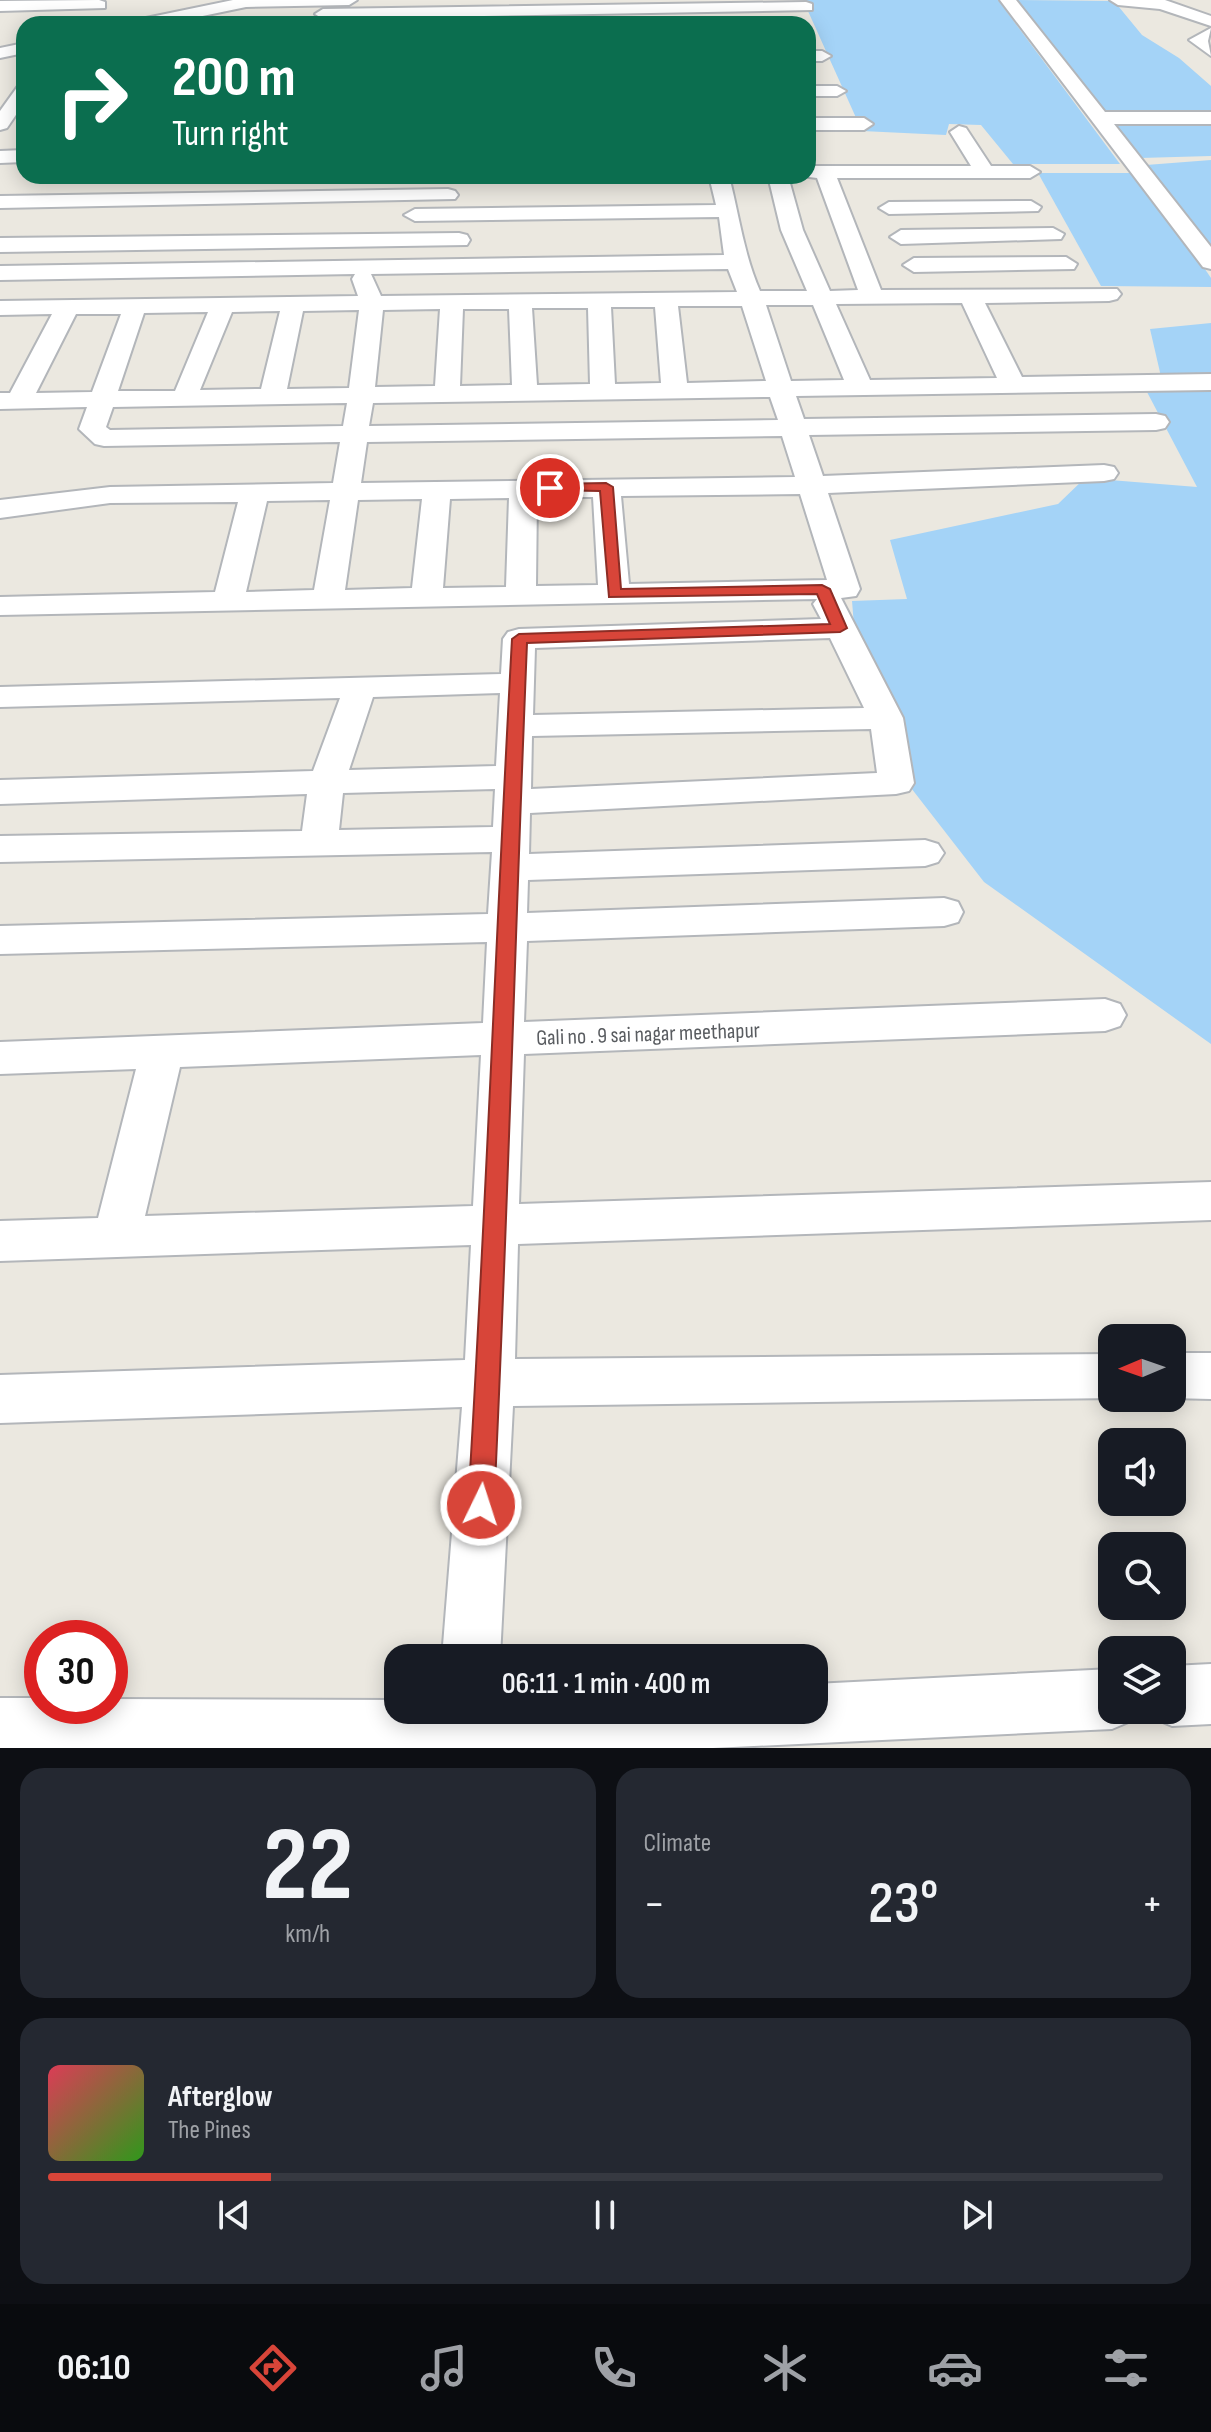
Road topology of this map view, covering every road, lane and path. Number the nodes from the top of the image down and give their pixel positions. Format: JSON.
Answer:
{"nodes":[{"id":1,"x":375,"y":0,"type":"edge"},
{"id":2,"x":1008,"y":0,"type":"edge"},
{"id":3,"x":1118,"y":0,"type":"edge"},
{"id":4,"x":101,"y":2,"type":"edge"},
{"id":5,"x":238,"y":2,"type":"edge"},
{"id":6,"x":283,"y":2,"type":"edge"},
{"id":7,"x":11,"y":4,"type":"edge"},
{"id":8,"x":326,"y":10,"type":"edge"},
{"id":9,"x":629,"y":11,"type":"edge"},
{"id":10,"x":806,"y":15,"type":"edge"},
{"id":11,"x":188,"y":16,"type":"edge"},
{"id":12,"x":1211,"y":21,"type":"edge"},
{"id":13,"x":1211,"y":33,"type":"edge"},
{"id":14,"x":1211,"y":51,"type":"edge"},
{"id":15,"x":816,"y":73,"type":"edge"},
{"id":16,"x":831,"y":73,"type":"dead end"},
{"id":17,"x":816,"y":91,"type":"edge"},
{"id":18,"x":837,"y":91,"type":"dead end"},
{"id":19,"x":16,"y":108,"type":"edge"},
{"id":20,"x":1100,"y":118,"type":"junction"},
{"id":21,"x":1211,"y":118,"type":"edge"},
{"id":22,"x":816,"y":124,"type":"edge"},
{"id":23,"x":864,"y":124,"type":"dead end"},
{"id":24,"x":4,"y":130,"type":"edge"},
{"id":25,"x":959,"y":132,"type":"dead end"},
{"id":26,"x":909,"y":151,"type":"dead end"},
{"id":27,"x":816,"y":169,"type":"edge"},
{"id":28,"x":873,"y":172,"type":"junction"},
{"id":29,"x":919,"y":172,"type":"junction"},
{"id":30,"x":985,"y":172,"type":"junction"},
{"id":31,"x":1030,"y":172,"type":"dead end"},
{"id":32,"x":816,"y":174,"type":"edge"},
{"id":33,"x":780,"y":184,"type":"edge"},
{"id":34,"x":723,"y":193,"type":"edge"},
{"id":35,"x":0,"y":202,"type":"edge"},
{"id":36,"x":956,"y":207,"type":"junction"},
{"id":37,"x":1031,"y":207,"type":"dead end"},
{"id":38,"x":889,"y":208,"type":"junction"},
{"id":39,"x":367,"y":216,"type":"junction"},
{"id":40,"x":0,"y":221,"type":"edge"},
{"id":41,"x":1053,"y":234,"type":"dead end"},
{"id":42,"x":970,"y":236,"type":"junction"},
{"id":43,"x":901,"y":237,"type":"junction"},
{"id":44,"x":479,"y":240,"type":"dead end"},
{"id":45,"x":367,"y":241,"type":"junction"},
{"id":46,"x":0,"y":245,"type":"edge"},
{"id":47,"x":736,"y":262,"type":"junction"},
{"id":48,"x":1211,"y":262,"type":"edge"},
{"id":49,"x":983,"y":264,"type":"junction"},
{"id":50,"x":1066,"y":264,"type":"dead end"},
{"id":51,"x":914,"y":265,"type":"junction"},
{"id":52,"x":359,"y":268,"type":"junction"},
{"id":53,"x":0,"y":273,"type":"edge"},
{"id":54,"x":1109,"y":294,"type":"dead end"},
{"id":55,"x":970,"y":296,"type":"junction"},
{"id":56,"x":1000,"y":296,"type":"junction"},
{"id":57,"x":872,"y":297,"type":"junction"},
{"id":58,"x":928,"y":297,"type":"junction"},
{"id":59,"x":823,"y":298,"type":"junction"},
{"id":60,"x":752,"y":299,"type":"junction"},
{"id":61,"x":666,"y":300,"type":"junction"},
{"id":62,"x":599,"y":301,"type":"junction"},
{"id":63,"x":452,"y":302,"type":"junction"},
{"id":64,"x":520,"y":302,"type":"junction"},
{"id":65,"x":372,"y":303,"type":"junction"},
{"id":66,"x":293,"y":304,"type":"junction"},
{"id":67,"x":223,"y":305,"type":"junction"},
{"id":68,"x":135,"y":306,"type":"junction"},
{"id":69,"x":68,"y":307,"type":"junction"},
{"id":70,"x":0,"y":308,"type":"edge"},
{"id":71,"x":1211,"y":382,"type":"edge"},
{"id":72,"x":1013,"y":385,"type":"junction"},
{"id":73,"x":860,"y":387,"type":"junction"},
{"id":74,"x":781,"y":389,"type":"junction"},
{"id":75,"x":675,"y":391,"type":"junction"},
{"id":76,"x":603,"y":392,"type":"junction"},
{"id":77,"x":525,"y":394,"type":"junction"},
{"id":78,"x":447,"y":395,"type":"junction"},
{"id":79,"x":361,"y":396,"type":"junction"},
{"id":80,"x":272,"y":398,"type":"junction"},
{"id":81,"x":184,"y":399,"type":"junction"},
{"id":82,"x":101,"y":400,"type":"junction"},
{"id":83,"x":10,"y":401,"type":"edge"},
{"id":84,"x":1156,"y":422,"type":"dead end"},
{"id":85,"x":794,"y":429,"type":"junction"},
{"id":86,"x":355,"y":435,"type":"junction"},
{"id":87,"x":1104,"y":473,"type":"dead end"},
{"id":88,"x":812,"y":485,"type":"junction"},
{"id":89,"x":606,"y":487,"type":"junction"},
{"id":90,"x":523,"y":488,"type":"junction"},
{"id":91,"x":437,"y":489,"type":"junction"},
{"id":92,"x":346,"y":490,"type":"junction"},
{"id":93,"x":255,"y":492,"type":"junction"},
{"id":94,"x":0,"y":509,"type":"edge"},
{"id":95,"x":822,"y":589,"type":"junction"},
{"id":96,"x":614,"y":593,"type":"junction"},
{"id":97,"x":521,"y":595,"type":"junction"},
{"id":98,"x":427,"y":597,"type":"junction"},
{"id":99,"x":328,"y":599,"type":"junction"},
{"id":100,"x":228,"y":601,"type":"junction"},
{"id":101,"x":0,"y":606,"type":"edge"},
{"id":102,"x":840,"y":628,"type":"junction"},
{"id":103,"x":518,"y":683,"type":"junction"},
{"id":104,"x":360,"y":687,"type":"junction"},
{"id":105,"x":0,"y":697,"type":"edge"},
{"id":106,"x":886,"y":718,"type":"junction"},
{"id":107,"x":516,"y":726,"type":"junction"},
{"id":108,"x":327,"y":782,"type":"junction"},
{"id":109,"x":0,"y":792,"type":"edge"},
{"id":110,"x":511,"y":822,"type":"junction"},
{"id":111,"x":319,"y":843,"type":"junction"},
{"id":112,"x":0,"y":849,"type":"edge"},
{"id":113,"x":925,"y":853,"type":"dead end"},
{"id":114,"x":944,"y":912,"type":"dead end"},
{"id":115,"x":506,"y":928,"type":"junction"},
{"id":116,"x":0,"y":940,"type":"edge"},
{"id":117,"x":1105,"y":1015,"type":"dead end"},
{"id":118,"x":501,"y":1039,"type":"junction"},
{"id":119,"x":162,"y":1052,"type":"junction"},
{"id":120,"x":0,"y":1058,"type":"edge"},
{"id":121,"x":1211,"y":1201,"type":"edge"},
{"id":122,"x":496,"y":1222,"type":"junction"},
{"id":123,"x":117,"y":1236,"type":"junction"},
{"id":124,"x":0,"y":1241,"type":"edge"},
{"id":125,"x":1186,"y":1376,"type":"edge"},
{"id":126,"x":1211,"y":1376,"type":"edge"},
{"id":127,"x":1098,"y":1377,"type":"edge"},
{"id":128,"x":489,"y":1383,"type":"junction"},
{"id":129,"x":0,"y":1399,"type":"edge"},
{"id":130,"x":472,"y":1644,"type":"edge"},
{"id":131,"x":1211,"y":1694,"type":"edge"},
{"id":132,"x":1186,"y":1695,"type":"edge"},
{"id":133,"x":1098,"y":1700,"type":"edge"},
{"id":134,"x":0,"y":1728,"type":"edge"},
{"id":135,"x":467,"y":1729,"type":"edge"}],
"edges":[{"from":1,"to":8,"type":"street"},
{"from":2,"to":20,"type":"street"},
{"from":3,"to":12,"type":"street"},
{"from":4,"to":7,"type":"street"},
{"from":5,"to":6,"type":"street"},
{"from":5,"to":11,"type":"street"},
{"from":6,"to":8,"type":"street"},
{"from":8,"to":9,"type":"street"},
{"from":9,"to":10,"type":"street"},
{"from":13,"to":14,"type":"street"},
{"from":15,"to":16,"type":"street"},
{"from":17,"to":18,"type":"street"},
{"from":19,"to":24,"type":"street"},
{"from":20,"to":21,"type":"street"},
{"from":20,"to":48,"type":"street"},
{"from":22,"to":23,"type":"street"},
{"from":25,"to":30,"type":"street"},
{"from":26,"to":29,"type":"street"},
{"from":27,"to":28,"type":"street"},
{"from":28,"to":29,"type":"street"},
{"from":28,"to":38,"type":"street"},
{"from":29,"to":30,"type":"street"},
{"from":30,"to":31,"type":"street"},
{"from":32,"to":57,"type":"street"},
{"from":33,"to":59,"type":"street"},
{"from":34,"to":35,"type":"street"},
{"from":34,"to":39,"type":"street"},
{"from":34,"to":47,"type":"street"},
{"from":36,"to":37,"type":"street"},
{"from":36,"to":38,"type":"street"},
{"from":36,"to":42,"type":"street"},
{"from":38,"to":43,"type":"street"},
{"from":39,"to":40,"type":"street"},
{"from":39,"to":45,"type":"street"},
{"from":41,"to":42,"type":"street"},
{"from":42,"to":43,"type":"street"},
{"from":42,"to":49,"type":"street"},
{"from":43,"to":51,"type":"street"},
{"from":44,"to":45,"type":"street"},
{"from":45,"to":46,"type":"street"},
{"from":45,"to":52,"type":"street"},
{"from":47,"to":52,"type":"street"},
{"from":47,"to":60,"type":"street"},
{"from":49,"to":50,"type":"street"},
{"from":49,"to":51,"type":"street"},
{"from":49,"to":56,"type":"street"},
{"from":51,"to":58,"type":"street"},
{"from":52,"to":53,"type":"street"},
{"from":52,"to":65,"type":"street"},
{"from":54,"to":56,"type":"street"},
{"from":55,"to":56,"type":"street"},
{"from":55,"to":58,"type":"street"},
{"from":55,"to":72,"type":"street"},
{"from":57,"to":58,"type":"street"},
{"from":57,"to":59,"type":"street"},
{"from":59,"to":60,"type":"street"},
{"from":59,"to":73,"type":"street"},
{"from":60,"to":61,"type":"street"},
{"from":60,"to":74,"type":"street"},
{"from":61,"to":62,"type":"street"},
{"from":61,"to":75,"type":"street"},
{"from":62,"to":64,"type":"street"},
{"from":62,"to":76,"type":"street"},
{"from":63,"to":64,"type":"street"},
{"from":63,"to":65,"type":"street"},
{"from":63,"to":78,"type":"street"},
{"from":64,"to":77,"type":"street"},
{"from":65,"to":66,"type":"street"},
{"from":65,"to":79,"type":"street"},
{"from":66,"to":67,"type":"street"},
{"from":66,"to":80,"type":"street"},
{"from":67,"to":68,"type":"street"},
{"from":67,"to":81,"type":"street"},
{"from":68,"to":69,"type":"street"},
{"from":68,"to":82,"type":"street"},
{"from":69,"to":70,"type":"street"},
{"from":69,"to":83,"type":"street"},
{"from":71,"to":72,"type":"street"},
{"from":72,"to":73,"type":"street"},
{"from":73,"to":74,"type":"street"},
{"from":74,"to":75,"type":"street"},
{"from":74,"to":85,"type":"street"},
{"from":75,"to":76,"type":"street"},
{"from":76,"to":77,"type":"street"},
{"from":77,"to":78,"type":"street"},
{"from":78,"to":79,"type":"street"},
{"from":79,"to":80,"type":"street"},
{"from":79,"to":86,"type":"street"},
{"from":80,"to":81,"type":"street"},
{"from":81,"to":82,"type":"street"},
{"from":82,"to":83,"type":"street"},
{"from":82,"to":86,"type":"street"},
{"from":84,"to":85,"type":"street"},
{"from":85,"to":86,"type":"street"},
{"from":85,"to":88,"type":"street"},
{"from":86,"to":92,"type":"street"},
{"from":87,"to":88,"type":"street"},
{"from":88,"to":89,"type":"street"},
{"from":88,"to":95,"type":"street"},
{"from":89,"to":90,"type":"street"},
{"from":89,"to":96,"type":"street"},
{"from":90,"to":91,"type":"street"},
{"from":90,"to":97,"type":"street"},
{"from":91,"to":92,"type":"street"},
{"from":91,"to":98,"type":"street"},
{"from":92,"to":93,"type":"street"},
{"from":92,"to":99,"type":"street"},
{"from":93,"to":94,"type":"street"},
{"from":93,"to":100,"type":"street"},
{"from":95,"to":96,"type":"street"},
{"from":95,"to":102,"type":"street"},
{"from":96,"to":97,"type":"street"},
{"from":97,"to":98,"type":"street"},
{"from":98,"to":99,"type":"street"},
{"from":99,"to":100,"type":"street"},
{"from":100,"to":101,"type":"street"},
{"from":102,"to":103,"type":"street"},
{"from":102,"to":106,"type":"street"},
{"from":103,"to":104,"type":"street"},
{"from":103,"to":107,"type":"street"},
{"from":104,"to":105,"type":"street"},
{"from":104,"to":108,"type":"street"},
{"from":106,"to":107,"type":"street"},
{"from":106,"to":110,"type":"street"},
{"from":107,"to":110,"type":"street"},
{"from":108,"to":109,"type":"street"},
{"from":108,"to":110,"type":"street"},
{"from":108,"to":111,"type":"street"},
{"from":110,"to":111,"type":"street"},
{"from":110,"to":113,"type":"street"},
{"from":110,"to":115,"type":"street"},
{"from":111,"to":112,"type":"street"},
{"from":114,"to":115,"type":"street"},
{"from":115,"to":116,"type":"street"},
{"from":115,"to":118,"type":"street"},
{"from":117,"to":118,"type":"street","name":"Gali no . 9 sai nagar meethapur"},
{"from":118,"to":119,"type":"street","name":"Gali no . 9 sai nagar meethapur"},
{"from":118,"to":122,"type":"street"},
{"from":119,"to":120,"type":"street","name":"Gali no . 9 sai nagar meethapur"},
{"from":119,"to":123,"type":"street"},
{"from":121,"to":122,"type":"street"},
{"from":122,"to":123,"type":"street"},
{"from":122,"to":128,"type":"street"},
{"from":123,"to":124,"type":"street"},
{"from":125,"to":126,"type":"street"},
{"from":127,"to":128,"type":"street"},
{"from":128,"to":129,"type":"street"},
{"from":128,"to":130,"type":"street"},
{"from":131,"to":132,"type":"street"},
{"from":133,"to":135,"type":"street"},
{"from":134,"to":135,"type":"street"}]}
